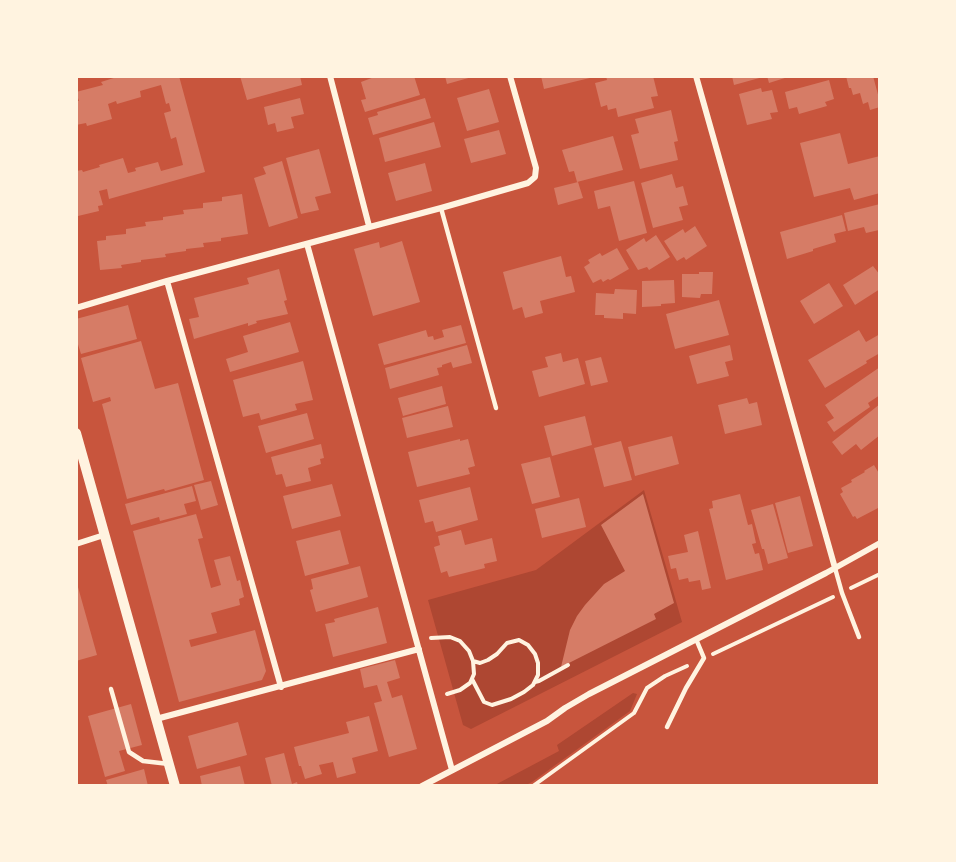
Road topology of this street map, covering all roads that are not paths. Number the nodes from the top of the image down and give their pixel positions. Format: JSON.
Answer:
{"nodes":[{"id":1,"x":330,"y":76,"type":"edge"},
{"id":2,"x":510,"y":76,"type":"edge"},
{"id":3,"x":696,"y":76,"type":"edge"},
{"id":4,"x":441,"y":208,"type":"junction"},
{"id":5,"x":369,"y":226,"type":"junction"},
{"id":6,"x":307,"y":244,"type":"junction"},
{"id":7,"x":167,"y":281,"type":"junction"},
{"id":8,"x":76,"y":308,"type":"edge"},
{"id":9,"x":496,"y":408,"type":"dead end"},
{"id":10,"x":76,"y":433,"type":"edge"},
{"id":11,"x":105,"y":535,"type":"junction"},
{"id":12,"x":879,"y":543,"type":"edge"},
{"id":13,"x":76,"y":544,"type":"edge"},
{"id":14,"x":835,"y":568,"type":"junction"},
{"id":15,"x":859,"y":637,"type":"dead end"},
{"id":16,"x":696,"y":639,"type":"junction"},
{"id":17,"x":419,"y":649,"type":"junction"},
{"id":18,"x":280,"y":687,"type":"junction"},
{"id":19,"x":111,"y":689,"type":"dead end"},
{"id":20,"x":156,"y":719,"type":"junction"},
{"id":21,"x":667,"y":727,"type":"dead end"},
{"id":22,"x":169,"y":764,"type":"junction"},
{"id":23,"x":452,"y":770,"type":"junction"},
{"id":24,"x":175,"y":786,"type":"edge"},
{"id":25,"x":422,"y":786,"type":"edge"}],
"edges":[{"from":1,"to":5,"type":"street"},
{"from":2,"to":4,"type":"street"},
{"from":3,"to":14,"type":"street"},
{"from":4,"to":5,"type":"street"},
{"from":4,"to":9,"type":"lane"},
{"from":5,"to":6,"type":"street"},
{"from":6,"to":7,"type":"street"},
{"from":6,"to":17,"type":"street"},
{"from":7,"to":8,"type":"street"},
{"from":7,"to":18,"type":"street"},
{"from":10,"to":11,"type":"street"},
{"from":11,"to":13,"type":"street"},
{"from":11,"to":20,"type":"street"},
{"from":12,"to":14,"type":"street"},
{"from":14,"to":15,"type":"lane"},
{"from":14,"to":16,"type":"street"},
{"from":16,"to":21,"type":"lane"},
{"from":16,"to":23,"type":"street"},
{"from":17,"to":18,"type":"street"},
{"from":17,"to":23,"type":"street"},
{"from":18,"to":20,"type":"street"},
{"from":19,"to":22,"type":"lane"},
{"from":20,"to":22,"type":"street"},
{"from":22,"to":24,"type":"street"},
{"from":23,"to":25,"type":"street"}]}
